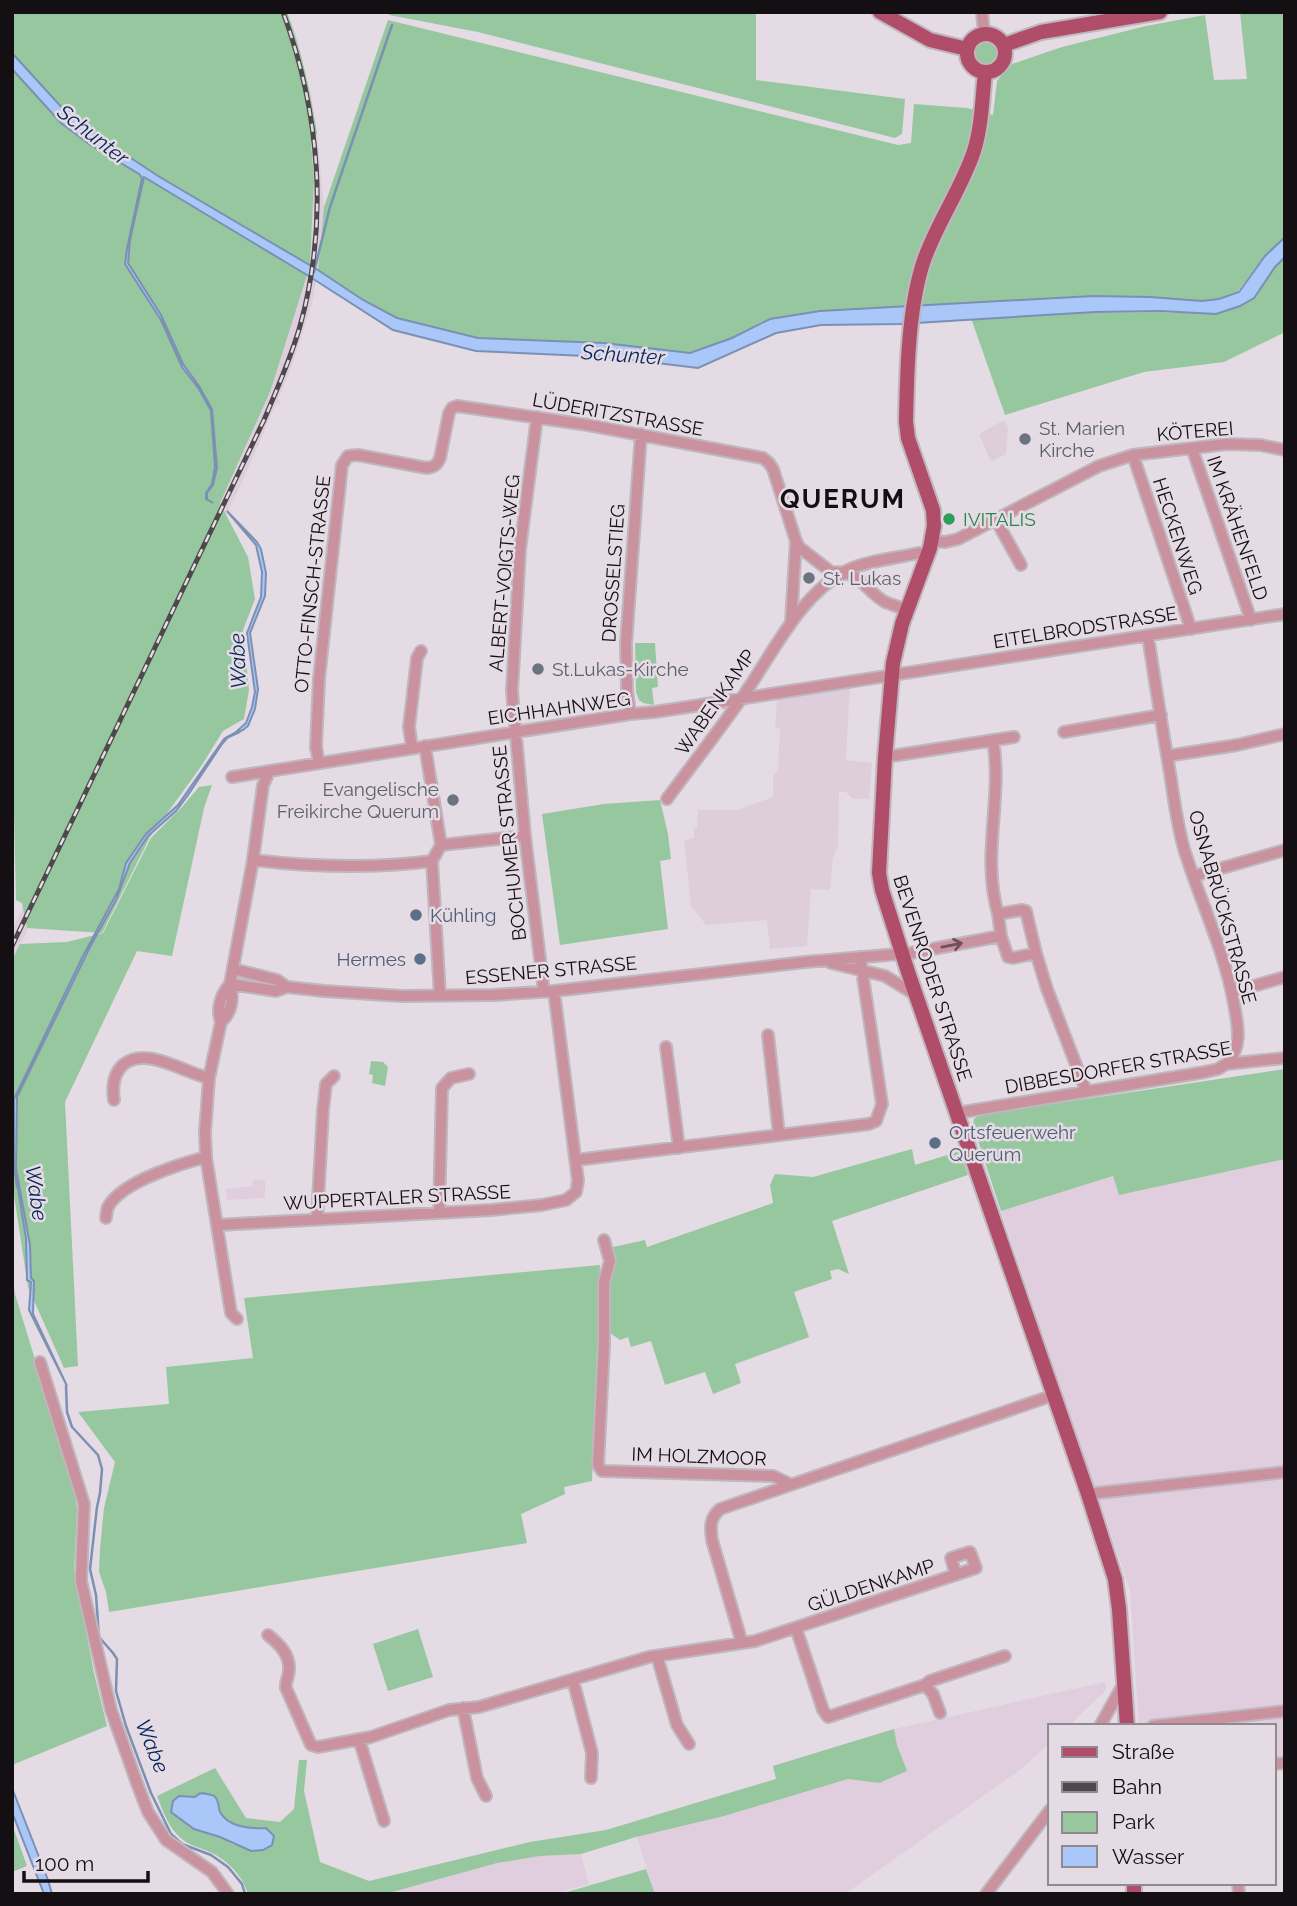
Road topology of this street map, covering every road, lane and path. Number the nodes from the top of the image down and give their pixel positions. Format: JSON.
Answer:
{"nodes":[{"id":1,"x":880,"y":12,"type":"edge"},
{"id":2,"x":982,"y":12,"type":"edge"},
{"id":3,"x":1160,"y":12,"type":"edge"},
{"id":4,"x":1126,"y":15,"type":"edge"},
{"id":5,"x":984,"y":33,"type":"junction"},
{"id":6,"x":1004,"y":45,"type":"junction"},
{"id":7,"x":967,"y":49,"type":"junction"},
{"id":8,"x":985,"y":72,"type":"junction"},
{"id":9,"x":537,"y":417,"type":"junction"},
{"id":10,"x":641,"y":434,"type":"junction"},
{"id":11,"x":1192,"y":448,"type":"junction"},
{"id":12,"x":1285,"y":450,"type":"edge"},
{"id":13,"x":1133,"y":455,"type":"junction"},
{"id":14,"x":433,"y":467,"type":"joint"},
{"id":15,"x":996,"y":520,"type":"junction"},
{"id":16,"x":796,"y":541,"type":"junction"},
{"id":17,"x":932,"y":541,"type":"junction"},
{"id":18,"x":927,"y":555,"type":"junction"},
{"id":19,"x":1021,"y":565,"type":"dead end"},
{"id":20,"x":844,"y":572,"type":"junction"},
{"id":21,"x":907,"y":610,"type":"junction"},
{"id":22,"x":1285,"y":614,"type":"edge"},
{"id":23,"x":1251,"y":620,"type":"junction"},
{"id":24,"x":790,"y":624,"type":"junction"},
{"id":25,"x":1191,"y":628,"type":"junction"},
{"id":26,"x":1149,"y":636,"type":"junction"},
{"id":27,"x":421,"y":651,"type":"dead end"},
{"id":28,"x":892,"y":674,"type":"junction"},
{"id":29,"x":742,"y":697,"type":"junction"},
{"id":30,"x":630,"y":714,"type":"junction"},
{"id":31,"x":1161,"y":715,"type":"junction"},
{"id":32,"x":515,"y":732,"type":"junction"},
{"id":33,"x":1064,"y":732,"type":"dead end"},
{"id":34,"x":1285,"y":734,"type":"edge"},
{"id":35,"x":1014,"y":737,"type":"dead end"},
{"id":36,"x":993,"y":740,"type":"junction"},
{"id":37,"x":425,"y":746,"type":"junction"},
{"id":38,"x":411,"y":748,"type":"junction"},
{"id":39,"x":885,"y":757,"type":"junction"},
{"id":40,"x":1167,"y":757,"type":"junction"},
{"id":41,"x":319,"y":763,"type":"junction"},
{"id":42,"x":269,"y":772,"type":"junction"},
{"id":43,"x":232,"y":777,"type":"dead end"},
{"id":44,"x":667,"y":799,"type":"dead end"},
{"id":45,"x":525,"y":836,"type":"junction"},
{"id":46,"x":441,"y":845,"type":"junction"},
{"id":47,"x":1285,"y":850,"type":"edge"},
{"id":48,"x":253,"y":860,"type":"junction"},
{"id":49,"x":432,"y":861,"type":"junction"},
{"id":50,"x":1194,"y":876,"type":"junction"},
{"id":51,"x":998,"y":914,"type":"junction"},
{"id":52,"x":1001,"y":936,"type":"junction"},
{"id":53,"x":902,"y":953,"type":"junction"},
{"id":54,"x":1036,"y":953,"type":"junction"},
{"id":55,"x":860,"y":957,"type":"junction"},
{"id":56,"x":818,"y":961,"type":"junction"},
{"id":57,"x":233,"y":969,"type":"junction"},
{"id":58,"x":862,"y":970,"type":"junction"},
{"id":59,"x":1285,"y":976,"type":"edge"},
{"id":60,"x":230,"y":984,"type":"junction"},
{"id":61,"x":287,"y":987,"type":"junction"},
{"id":62,"x":549,"y":992,"type":"junction"},
{"id":63,"x":1232,"y":992,"type":"junction"},
{"id":64,"x":916,"y":995,"type":"junction"},
{"id":65,"x":440,"y":996,"type":"junction"},
{"id":66,"x":768,"y":1035,"type":"dead end"},
{"id":67,"x":666,"y":1047,"type":"dead end"},
{"id":68,"x":1285,"y":1058,"type":"edge"},
{"id":69,"x":1226,"y":1064,"type":"junction"},
{"id":70,"x":469,"y":1074,"type":"dead end"},
{"id":71,"x":334,"y":1076,"type":"dead end"},
{"id":72,"x":209,"y":1078,"type":"junction"},
{"id":73,"x":1086,"y":1091,"type":"junction"},
{"id":74,"x":114,"y":1100,"type":"dead end"},
{"id":75,"x":957,"y":1113,"type":"junction"},
{"id":76,"x":779,"y":1135,"type":"junction"},
{"id":77,"x":679,"y":1149,"type":"junction"},
{"id":78,"x":206,"y":1157,"type":"junction"},
{"id":79,"x":576,"y":1160,"type":"junction"},
{"id":80,"x":576,"y":1192,"type":"joint"},
{"id":81,"x":439,"y":1213,"type":"junction"},
{"id":82,"x":106,"y":1218,"type":"dead end"},
{"id":83,"x":317,"y":1219,"type":"junction"},
{"id":84,"x":217,"y":1225,"type":"junction"},
{"id":85,"x":604,"y":1240,"type":"dead end"},
{"id":86,"x":237,"y":1319,"type":"dead end"},
{"id":87,"x":40,"y":1362,"type":"dead end"},
{"id":88,"x":1054,"y":1395,"type":"junction"},
{"id":89,"x":1285,"y":1472,"type":"edge"},
{"id":90,"x":790,"y":1484,"type":"junction"},
{"id":91,"x":1088,"y":1494,"type":"junction"},
{"id":92,"x":956,"y":1575,"type":"dead end"},
{"id":93,"x":796,"y":1628,"type":"junction"},
{"id":94,"x":268,"y":1635,"type":"dead end"},
{"id":95,"x":742,"y":1643,"type":"junction"},
{"id":96,"x":657,"y":1656,"type":"junction"},
{"id":97,"x":1005,"y":1656,"type":"dead end"},
{"id":98,"x":573,"y":1679,"type":"junction"},
{"id":99,"x":1125,"y":1683,"type":"junction"},
{"id":100,"x":925,"y":1685,"type":"junction"},
{"id":101,"x":463,"y":1708,"type":"junction"},
{"id":102,"x":1285,"y":1711,"type":"edge"},
{"id":103,"x":940,"y":1713,"type":"dead end"},
{"id":104,"x":1126,"y":1722,"type":"edge"},
{"id":105,"x":1102,"y":1724,"type":"edge"},
{"id":106,"x":1102,"y":1724,"type":"edge"},
{"id":107,"x":1171,"y":1724,"type":"edge"},
{"id":108,"x":359,"y":1739,"type":"junction"},
{"id":109,"x":689,"y":1744,"type":"dead end"},
{"id":110,"x":591,"y":1778,"type":"dead end"},
{"id":111,"x":486,"y":1796,"type":"dead end"},
{"id":112,"x":1048,"y":1813,"type":"edge"},
{"id":113,"x":384,"y":1821,"type":"dead end"},
{"id":114,"x":229,"y":1894,"type":"edge"},
{"id":115,"x":986,"y":1894,"type":"edge"}],
"edges":[{"from":1,"to":7,"type":"main road"},
{"from":2,"to":5,"type":"street"},
{"from":3,"to":4,"type":"main road"},
{"from":4,"to":6,"type":"main road"},
{"from":5,"to":6,"type":"main road"},
{"from":5,"to":7,"type":"main road"},
{"from":6,"to":8,"type":"main road"},
{"from":7,"to":8,"type":"main road"},
{"from":8,"to":17,"type":"main road","name":"BEVENRODER STRASSE"},
{"from":9,"to":10,"type":"street","name":"LÜDERITZSTRASSE"},
{"from":9,"to":14,"type":"street","name":"LÜDERITZSTRASSE"},
{"from":9,"to":32,"type":"street","name":"ALBERT-VOIGTS-WEG"},
{"from":10,"to":16,"type":"street","name":"LÜDERITZSTRASSE"},
{"from":10,"to":30,"type":"street","name":"DROSSELSTIEG"},
{"from":11,"to":12,"type":"street","name":"KÖTEREI"},
{"from":11,"to":13,"type":"street","name":"KÖTEREI"},
{"from":11,"to":23,"type":"street","name":"IM KRÄHENFELD"},
{"from":13,"to":15,"type":"street","name":"KÖTEREI"},
{"from":13,"to":25,"type":"street","name":"HECKENWEG"},
{"from":14,"to":41,"type":"street","name":"OTTO-FINSCH-STRASSE"},
{"from":15,"to":17,"type":"street","name":"KÖTEREI"},
{"from":15,"to":19,"type":"street"},
{"from":16,"to":20,"type":"street"},
{"from":16,"to":24,"type":"street"},
{"from":17,"to":18,"type":"main road","name":"BEVENRODER STRASSE"},
{"from":18,"to":20,"type":"street"},
{"from":18,"to":21,"type":"main road","name":"BEVENRODER STRASSE"},
{"from":20,"to":21,"type":"street"},
{"from":20,"to":24,"type":"street","name":"WABENKAMP"},
{"from":21,"to":28,"type":"main road","name":"BEVENRODER STRASSE"},
{"from":22,"to":23,"type":"street","name":"EITELBRODSTRASSE"},
{"from":23,"to":25,"type":"street","name":"EITELBRODSTRASSE"},
{"from":24,"to":29,"type":"street","name":"WABENKAMP"},
{"from":25,"to":26,"type":"street","name":"EITELBRODSTRASSE"},
{"from":26,"to":28,"type":"street","name":"EITELBRODSTRASSE"},
{"from":26,"to":31,"type":"street","name":"OSNABRÜCKSTRASSE"},
{"from":27,"to":38,"type":"street"},
{"from":28,"to":29,"type":"street","name":"EICHHAHNWEG"},
{"from":28,"to":39,"type":"main road","name":"BEVENRODER STRASSE"},
{"from":29,"to":30,"type":"street","name":"EICHHAHNWEG"},
{"from":29,"to":44,"type":"street","name":"WABENKAMP"},
{"from":30,"to":32,"type":"street","name":"EICHHAHNWEG"},
{"from":31,"to":33,"type":"street"},
{"from":31,"to":40,"type":"street","name":"OSNABRÜCKSTRASSE"},
{"from":32,"to":37,"type":"street","name":"EICHHAHNWEG"},
{"from":32,"to":45,"type":"street","name":"BOCHUMER STRASSE"},
{"from":34,"to":40,"type":"street"},
{"from":35,"to":36,"type":"street"},
{"from":36,"to":39,"type":"street"},
{"from":36,"to":51,"type":"street"},
{"from":37,"to":38,"type":"street","name":"EICHHAHNWEG"},
{"from":37,"to":46,"type":"street"},
{"from":38,"to":41,"type":"street","name":"EICHHAHNWEG"},
{"from":39,"to":53,"type":"main road","name":"BEVENRODER STRASSE"},
{"from":40,"to":50,"type":"street","name":"OSNABRÜCKSTRASSE"},
{"from":41,"to":42,"type":"street","name":"EICHHAHNWEG"},
{"from":42,"to":43,"type":"street","name":"EICHHAHNWEG"},
{"from":42,"to":48,"type":"street"},
{"from":45,"to":46,"type":"street"},
{"from":45,"to":62,"type":"street","name":"BOCHUMER STRASSE"},
{"from":46,"to":49,"type":"street"},
{"from":47,"to":50,"type":"street"},
{"from":48,"to":49,"type":"street"},
{"from":48,"to":57,"type":"street"},
{"from":49,"to":65,"type":"street"},
{"from":50,"to":63,"type":"street","name":"OSNABRÜCKSTRASSE"},
{"from":51,"to":52,"type":"street"},
{"from":51,"to":54,"type":"street"},
{"from":53,"to":52,"type":"street","name":"ESSENER STRASSE","one_way":true},
{"from":52,"to":54,"type":"street"},
{"from":53,"to":55,"type":"street","name":"ESSENER STRASSE"},
{"from":53,"to":64,"type":"main road","name":"BEVENRODER STRASSE"},
{"from":54,"to":73,"type":"street"},
{"from":55,"to":56,"type":"street","name":"ESSENER STRASSE"},
{"from":55,"to":58,"type":"street"},
{"from":56,"to":58,"type":"street","name":"ESSENER STRASSE"},
{"from":56,"to":62,"type":"street","name":"ESSENER STRASSE"},
{"from":57,"to":60,"type":"street"},
{"from":57,"to":61,"type":"street","name":"ESSENER STRASSE"},
{"from":58,"to":64,"type":"street","name":"ESSENER STRASSE"},
{"from":58,"to":76,"type":"street"},
{"from":59,"to":63,"type":"street"},
{"from":60,"to":61,"type":"street","name":"ESSENER STRASSE"},
{"from":60,"to":72,"type":"street"},
{"from":61,"to":65,"type":"street","name":"ESSENER STRASSE"},
{"from":62,"to":65,"type":"street","name":"ESSENER STRASSE"},
{"from":62,"to":79,"type":"street","name":"BOCHUMER STRASSE"},
{"from":63,"to":69,"type":"street","name":"OSNABRÜCKSTRASSE"},
{"from":64,"to":75,"type":"main road","name":"BEVENRODER STRASSE"},
{"from":66,"to":76,"type":"street"},
{"from":67,"to":77,"type":"street"},
{"from":68,"to":69,"type":"street","name":"DIBBESDORFER STRASSE"},
{"from":69,"to":73,"type":"street","name":"DIBBESDORFER STRASSE"},
{"from":70,"to":81,"type":"street"},
{"from":71,"to":83,"type":"street"},
{"from":72,"to":74,"type":"street"},
{"from":72,"to":78,"type":"street"},
{"from":73,"to":75,"type":"street","name":"DIBBESDORFER STRASSE"},
{"from":75,"to":88,"type":"main road","name":"BEVENRODER STRASSE"},
{"from":76,"to":77,"type":"street"},
{"from":77,"to":79,"type":"street"},
{"from":78,"to":82,"type":"street"},
{"from":78,"to":84,"type":"street"},
{"from":79,"to":80,"type":"street","name":"BOCHUMER STRASSE"},
{"from":80,"to":81,"type":"street","name":"WUPPERTALER STRASSE"},
{"from":81,"to":83,"type":"street","name":"WUPPERTALER STRASSE"},
{"from":83,"to":84,"type":"street","name":"WUPPERTALER STRASSE"},
{"from":84,"to":86,"type":"street"},
{"from":85,"to":90,"type":"street","name":"IM HOLZMOOR"},
{"from":87,"to":114,"type":"street"},
{"from":88,"to":90,"type":"street","name":"IM HOLZMOOR"},
{"from":88,"to":91,"type":"main road","name":"BEVENRODER STRASSE"},
{"from":89,"to":91,"type":"street"},
{"from":90,"to":95,"type":"street"},
{"from":91,"to":99,"type":"main road","name":"BEVENRODER STRASSE"},
{"from":92,"to":93,"type":"street","name":"GÜLDENKAMP"},
{"from":93,"to":95,"type":"street","name":"GÜLDENKAMP"},
{"from":93,"to":100,"type":"street","name":"GÜLDENKAMP"},
{"from":94,"to":108,"type":"street","name":"GÜLDENKAMP"},
{"from":95,"to":96,"type":"street","name":"GÜLDENKAMP"},
{"from":96,"to":98,"type":"street","name":"GÜLDENKAMP"},
{"from":96,"to":109,"type":"street"},
{"from":97,"to":100,"type":"street","name":"GÜLDENKAMP"},
{"from":98,"to":101,"type":"street","name":"GÜLDENKAMP"},
{"from":98,"to":110,"type":"street"},
{"from":99,"to":104,"type":"main road","name":"BEVENRODER STRASSE"},
{"from":99,"to":105,"type":"street"},
{"from":100,"to":103,"type":"street"},
{"from":101,"to":108,"type":"street","name":"GÜLDENKAMP"},
{"from":101,"to":111,"type":"street"},
{"from":102,"to":107,"type":"street"},
{"from":104,"to":106,"type":"street"},
{"from":108,"to":113,"type":"street"},
{"from":112,"to":115,"type":"street"}]}
